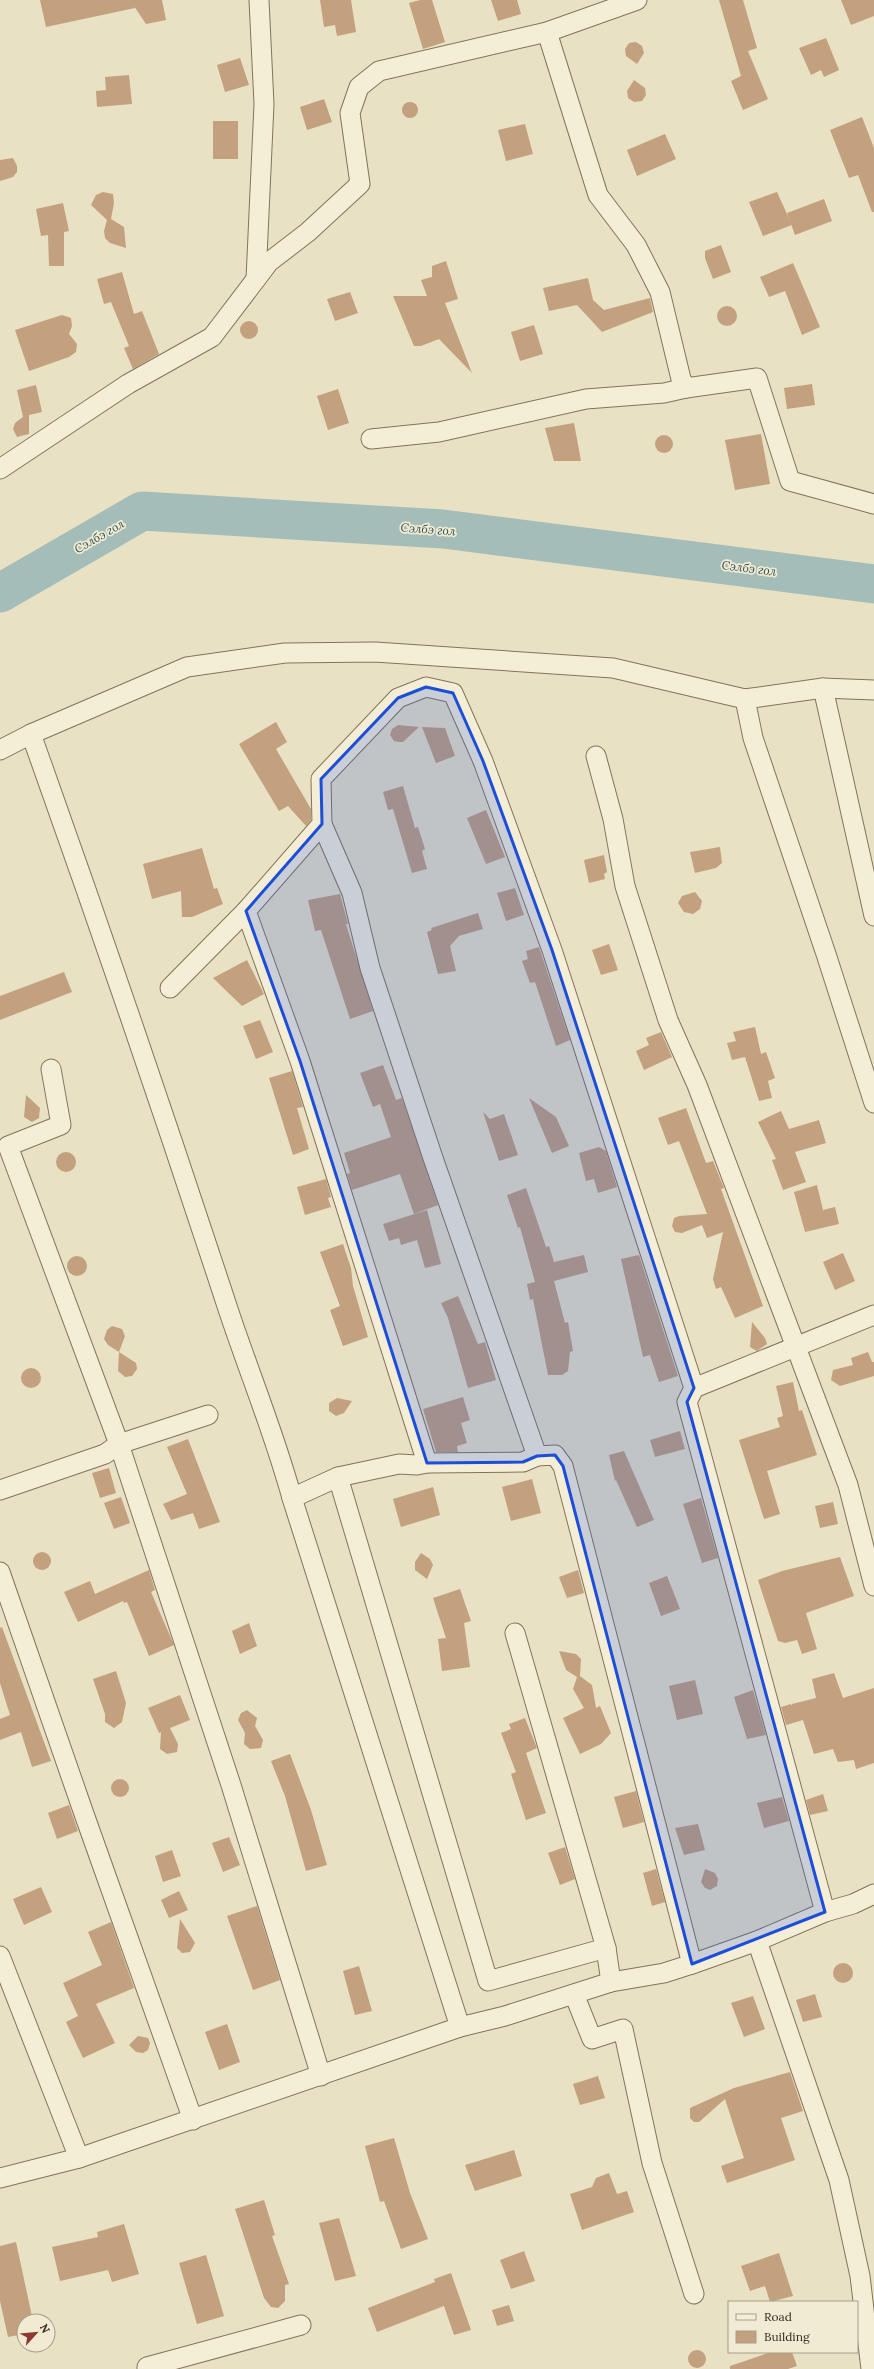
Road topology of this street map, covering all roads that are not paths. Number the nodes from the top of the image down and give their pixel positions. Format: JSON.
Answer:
{"nodes":[{"id":1,"x":258,"y":0,"type":"edge"},
{"id":2,"x":637,"y":0,"type":"edge"},
{"id":3,"x":548,"y":32,"type":"junction"},
{"id":4,"x":256,"y":279,"type":"junction"},
{"id":5,"x":686,"y":388,"type":"junction"},
{"id":6,"x":371,"y":439,"type":"dead end"},
{"id":7,"x":0,"y":469,"type":"edge"},
{"id":8,"x":874,"y":504,"type":"edge"},
{"id":9,"x":822,"y":688,"type":"junction"},
{"id":10,"x":874,"y":690,"type":"edge"},
{"id":11,"x":745,"y":700,"type":"junction"},
{"id":12,"x":31,"y":734,"type":"junction"},
{"id":13,"x":0,"y":750,"type":"edge"},
{"id":14,"x":596,"y":756,"type":"dead end"},
{"id":15,"x":322,"y":824,"type":"junction"},
{"id":16,"x":246,"y":911,"type":"junction"},
{"id":17,"x":874,"y":916,"type":"edge"},
{"id":18,"x":170,"y":988,"type":"dead end"},
{"id":19,"x":51,"y":1069,"type":"dead end"},
{"id":20,"x":874,"y":1103,"type":"edge"},
{"id":21,"x":874,"y":1315,"type":"edge"},
{"id":22,"x":795,"y":1347,"type":"junction"},
{"id":23,"x":694,"y":1388,"type":"junction"},
{"id":24,"x":208,"y":1415,"type":"dead end"},
{"id":25,"x":119,"y":1444,"type":"junction"},
{"id":26,"x":537,"y":1456,"type":"junction"},
{"id":27,"x":427,"y":1463,"type":"junction"},
{"id":28,"x":338,"y":1477,"type":"junction"},
{"id":29,"x":0,"y":1490,"type":"edge"},
{"id":30,"x":292,"y":1498,"type":"junction"},
{"id":31,"x":0,"y":1572,"type":"edge"},
{"id":32,"x":874,"y":1586,"type":"edge"},
{"id":33,"x":515,"y":1633,"type":"dead end"},
{"id":34,"x":874,"y":1894,"type":"edge"},
{"id":35,"x":825,"y":1912,"type":"junction"},
{"id":36,"x":757,"y":1941,"type":"junction"},
{"id":37,"x":606,"y":1948,"type":"junction"},
{"id":38,"x":0,"y":1956,"type":"edge"},
{"id":39,"x":692,"y":1964,"type":"junction"},
{"id":40,"x":611,"y":1982,"type":"junction"},
{"id":41,"x":574,"y":1994,"type":"junction"},
{"id":42,"x":460,"y":2027,"type":"junction"},
{"id":43,"x":321,"y":2076,"type":"junction"},
{"id":44,"x":193,"y":2120,"type":"junction"},
{"id":45,"x":79,"y":2158,"type":"junction"},
{"id":46,"x":0,"y":2178,"type":"edge"},
{"id":47,"x":694,"y":2294,"type":"dead end"},
{"id":48,"x":301,"y":2325,"type":"dead end"},
{"id":49,"x":148,"y":2369,"type":"edge"},
{"id":50,"x":871,"y":2369,"type":"edge"}],
"edges":[{"from":1,"to":4,"type":"street"},
{"from":2,"to":3,"type":"street"},
{"from":3,"to":4,"type":"street"},
{"from":3,"to":5,"type":"street"},
{"from":4,"to":7,"type":"street"},
{"from":5,"to":6,"type":"street"},
{"from":5,"to":8,"type":"street"},
{"from":9,"to":10,"type":"street"},
{"from":9,"to":11,"type":"street"},
{"from":9,"to":17,"type":"street"},
{"from":11,"to":12,"type":"street"},
{"from":11,"to":20,"type":"street"},
{"from":12,"to":13,"type":"street"},
{"from":12,"to":30,"type":"street"},
{"from":14,"to":22,"type":"street"},
{"from":15,"to":16,"type":"street"},
{"from":15,"to":23,"type":"street"},
{"from":15,"to":26,"type":"street"},
{"from":16,"to":18,"type":"street"},
{"from":16,"to":27,"type":"street"},
{"from":19,"to":25,"type":"street"},
{"from":21,"to":22,"type":"street"},
{"from":22,"to":23,"type":"street"},
{"from":22,"to":32,"type":"street"},
{"from":23,"to":35,"type":"street"},
{"from":24,"to":25,"type":"street"},
{"from":25,"to":29,"type":"street"},
{"from":25,"to":43,"type":"street"},
{"from":26,"to":27,"type":"street"},
{"from":26,"to":39,"type":"street"},
{"from":27,"to":28,"type":"street"},
{"from":28,"to":30,"type":"street"},
{"from":28,"to":37,"type":"street"},
{"from":30,"to":42,"type":"street"},
{"from":31,"to":44,"type":"street"},
{"from":33,"to":37,"type":"street"},
{"from":34,"to":35,"type":"street"},
{"from":35,"to":36,"type":"street"},
{"from":36,"to":39,"type":"street"},
{"from":36,"to":50,"type":"street"},
{"from":37,"to":40,"type":"street"},
{"from":38,"to":45,"type":"street"},
{"from":39,"to":40,"type":"street"},
{"from":40,"to":41,"type":"street"},
{"from":41,"to":42,"type":"street"},
{"from":41,"to":47,"type":"street"},
{"from":42,"to":43,"type":"street"},
{"from":43,"to":44,"type":"street"},
{"from":44,"to":45,"type":"street"},
{"from":45,"to":46,"type":"street"},
{"from":48,"to":49,"type":"street"}]}
